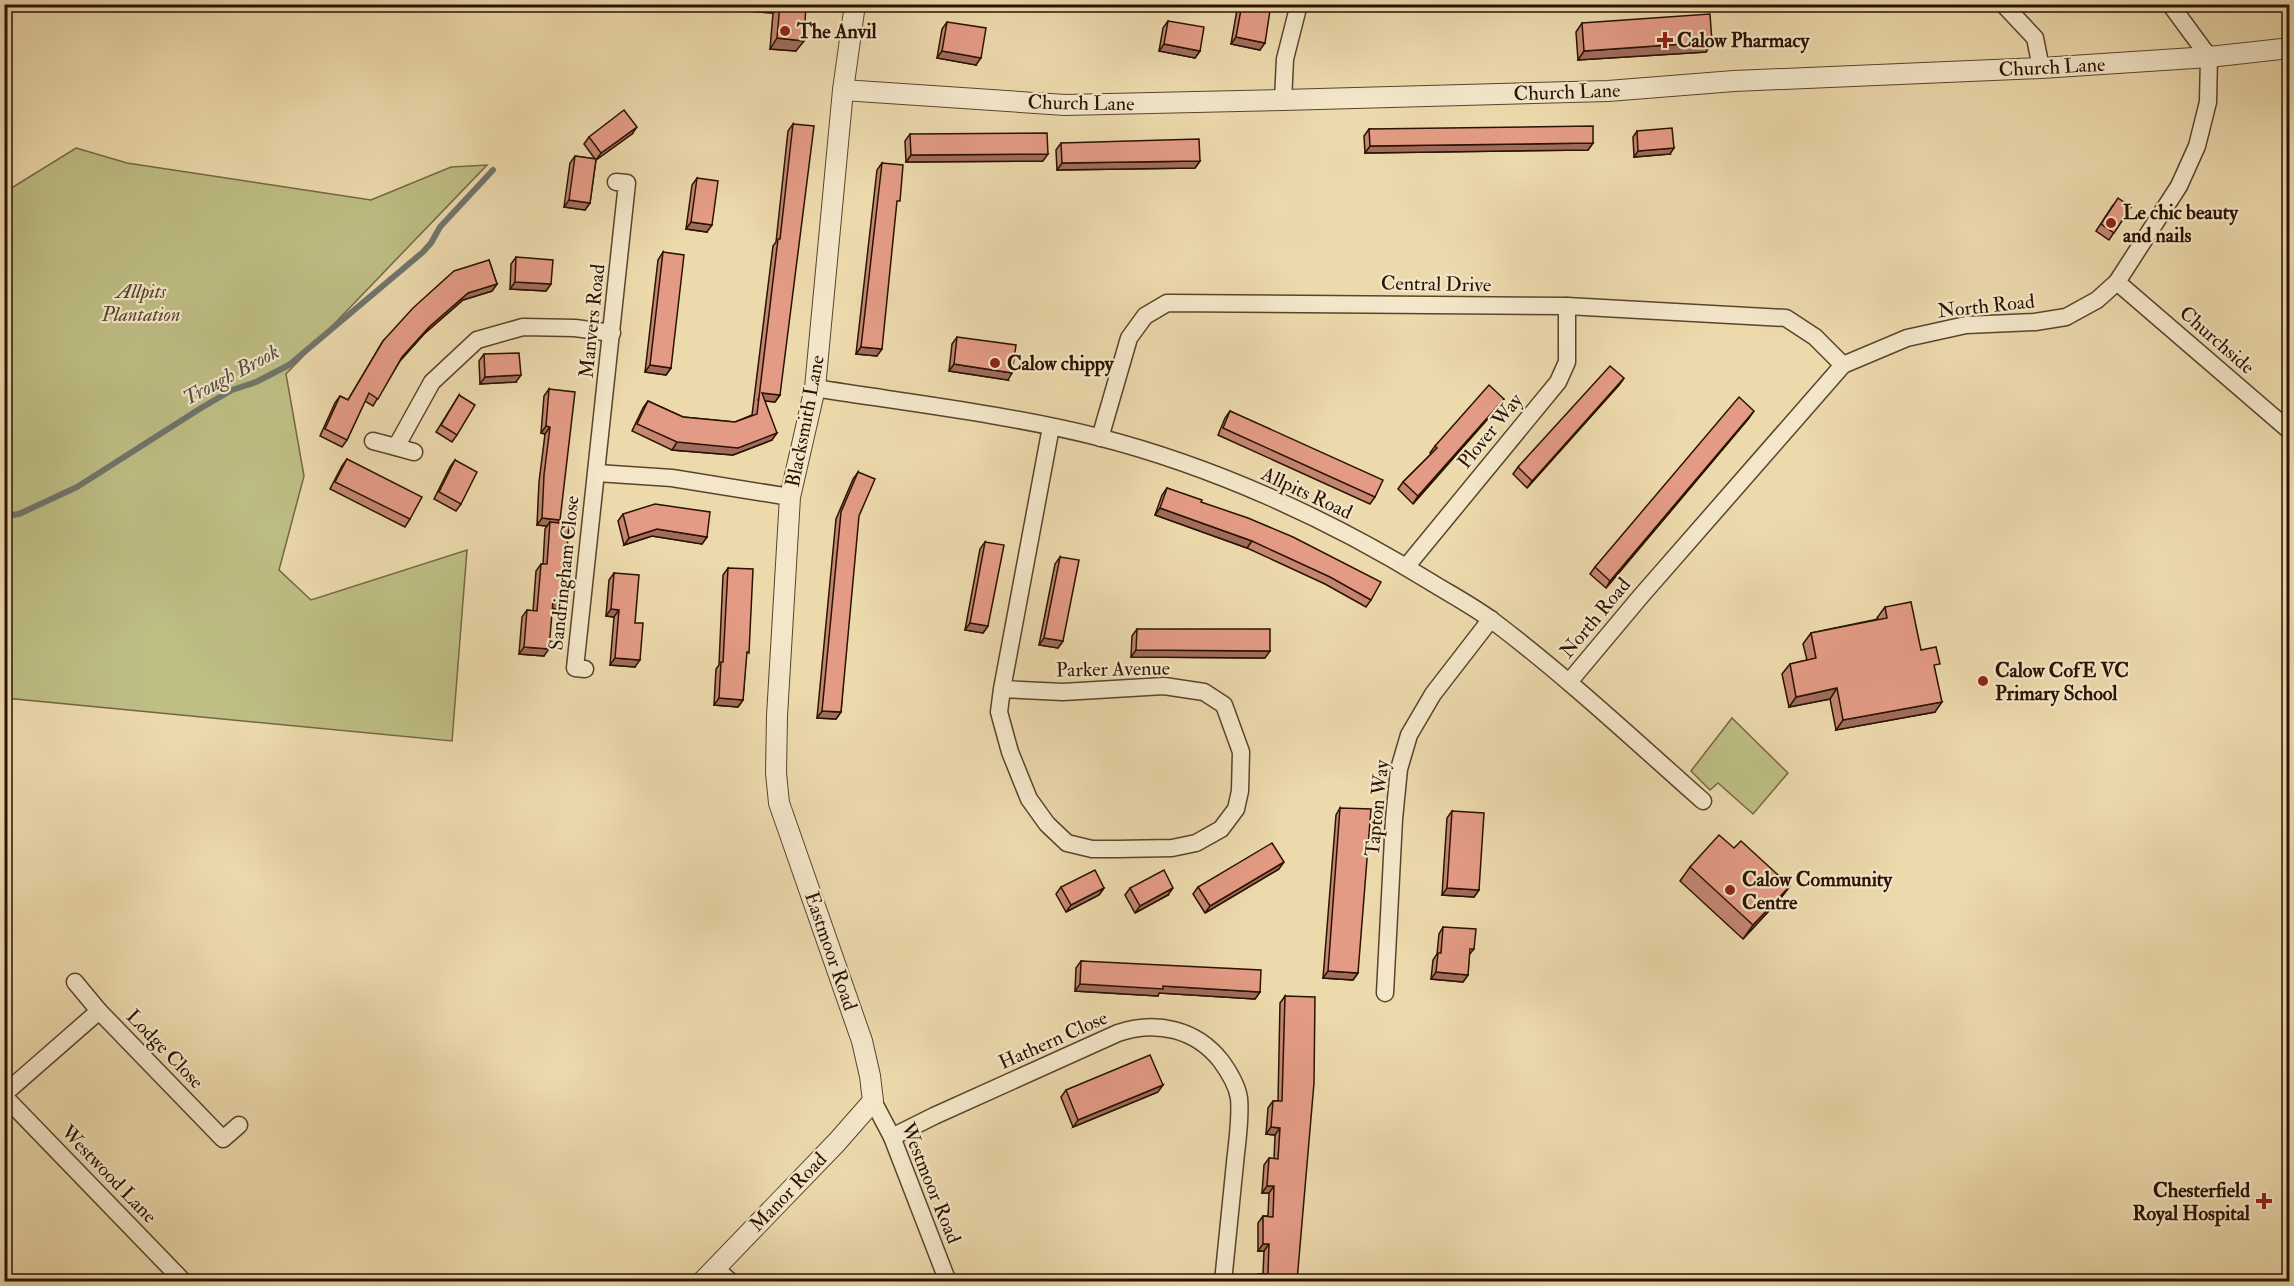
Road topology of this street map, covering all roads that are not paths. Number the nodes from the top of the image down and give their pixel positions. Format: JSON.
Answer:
{"nodes":[{"id":1,"x":855,"y":4,"type":"edge"},
{"id":2,"x":1299,"y":4,"type":"edge"},
{"id":3,"x":2003,"y":4,"type":"edge"},
{"id":4,"x":2170,"y":4,"type":"edge"},
{"id":5,"x":2289,"y":48,"type":"edge"},
{"id":6,"x":2209,"y":57,"type":"junction"},
{"id":7,"x":2041,"y":68,"type":"junction"},
{"id":8,"x":843,"y":90,"type":"junction"},
{"id":9,"x":1283,"y":100,"type":"junction"},
{"id":10,"x":628,"y":183,"type":"dead end"},
{"id":11,"x":2117,"y":282,"type":"junction"},
{"id":12,"x":1567,"y":306,"type":"junction"},
{"id":13,"x":612,"y":333,"type":"junction"},
{"id":14,"x":1843,"y":365,"type":"junction"},
{"id":15,"x":815,"y":388,"type":"junction"},
{"id":16,"x":1051,"y":427,"type":"junction"},
{"id":17,"x":2289,"y":431,"type":"edge"},
{"id":18,"x":1100,"y":438,"type":"junction"},
{"id":19,"x":373,"y":441,"type":"dead end"},
{"id":20,"x":396,"y":447,"type":"junction"},
{"id":21,"x":414,"y":452,"type":"dead end"},
{"id":22,"x":597,"y":473,"type":"junction"},
{"id":23,"x":790,"y":497,"type":"junction"},
{"id":24,"x":1406,"y":567,"type":"junction"},
{"id":25,"x":1491,"y":619,"type":"junction"},
{"id":26,"x":585,"y":669,"type":"dead end"},
{"id":27,"x":1569,"y":682,"type":"junction"},
{"id":28,"x":1002,"y":689,"type":"junction"},
{"id":29,"x":1703,"y":801,"type":"dead end"},
{"id":30,"x":779,"y":803,"type":"joint"},
{"id":31,"x":75,"y":982,"type":"dead end"},
{"id":32,"x":1385,"y":993,"type":"dead end"},
{"id":33,"x":99,"y":1011,"type":"junction"},
{"id":34,"x":4,"y":1095,"type":"edge"},
{"id":35,"x":873,"y":1101,"type":"junction"},
{"id":36,"x":239,"y":1125,"type":"dead end"},
{"id":37,"x":892,"y":1137,"type":"junction"},
{"id":38,"x":709,"y":1274,"type":"edge"},
{"id":39,"x":184,"y":1281,"type":"edge"},
{"id":40,"x":731,"y":1281,"type":"edge"},
{"id":41,"x":948,"y":1281,"type":"edge"},
{"id":42,"x":1223,"y":1281,"type":"edge"}],
"edges":[{"from":1,"to":8,"type":"street","name":"Blacksmith Lane"},
{"from":2,"to":9,"type":"street"},
{"from":3,"to":7,"type":"street"},
{"from":4,"to":6,"type":"street"},
{"from":5,"to":6,"type":"street","name":"Church Lane"},
{"from":6,"to":7,"type":"street","name":"Church Lane"},
{"from":6,"to":11,"type":"street","name":"North Road"},
{"from":7,"to":9,"type":"street","name":"Church Lane"},
{"from":8,"to":9,"type":"street","name":"Church Lane"},
{"from":8,"to":15,"type":"street","name":"Blacksmith Lane"},
{"from":10,"to":13,"type":"street","name":"Manvers Road"},
{"from":11,"to":14,"type":"street","name":"North Road"},
{"from":11,"to":17,"type":"street","name":"Churchside"},
{"from":12,"to":14,"type":"street","name":"Central Drive"},
{"from":12,"to":18,"type":"street","name":"Central Drive"},
{"from":12,"to":24,"type":"street","name":"Plover Way"},
{"from":13,"to":20,"type":"street"},
{"from":13,"to":22,"type":"street","name":"Manvers Road"},
{"from":14,"to":27,"type":"street","name":"North Road"},
{"from":15,"to":16,"type":"street","name":"Allpits Road"},
{"from":15,"to":23,"type":"street","name":"Blacksmith Lane"},
{"from":16,"to":18,"type":"street","name":"Allpits Road"},
{"from":16,"to":28,"type":"street","name":"Parker Avenue"},
{"from":18,"to":24,"type":"street","name":"Allpits Road"},
{"from":19,"to":20,"type":"street"},
{"from":20,"to":21,"type":"street"},
{"from":22,"to":23,"type":"street"},
{"from":22,"to":26,"type":"street","name":"Sandringham Close"},
{"from":23,"to":30,"type":"street","name":"Blacksmith Lane"},
{"from":24,"to":25,"type":"street","name":"Allpits Road"},
{"from":25,"to":27,"type":"street","name":"Allpits Road"},
{"from":25,"to":32,"type":"street","name":"Tapton Way"},
{"from":27,"to":29,"type":"street","name":"Allpits Road"},
{"from":28,"to":28,"type":"street","name":"Parker Avenue"},
{"from":30,"to":35,"type":"street","name":"Eastmoor Road"},
{"from":31,"to":33,"type":"street"},
{"from":33,"to":34,"type":"street","name":"Lodge Close"},
{"from":33,"to":36,"type":"street","name":"Lodge Close"},
{"from":34,"to":39,"type":"street","name":"Westwood Lane"},
{"from":35,"to":37,"type":"street","name":"Westmoor Road"},
{"from":35,"to":38,"type":"street","name":"Manor Road"},
{"from":37,"to":41,"type":"street","name":"Westmoor Road"},
{"from":37,"to":42,"type":"street","name":"Hathern Close"},
{"from":38,"to":40,"type":"street"}]}
